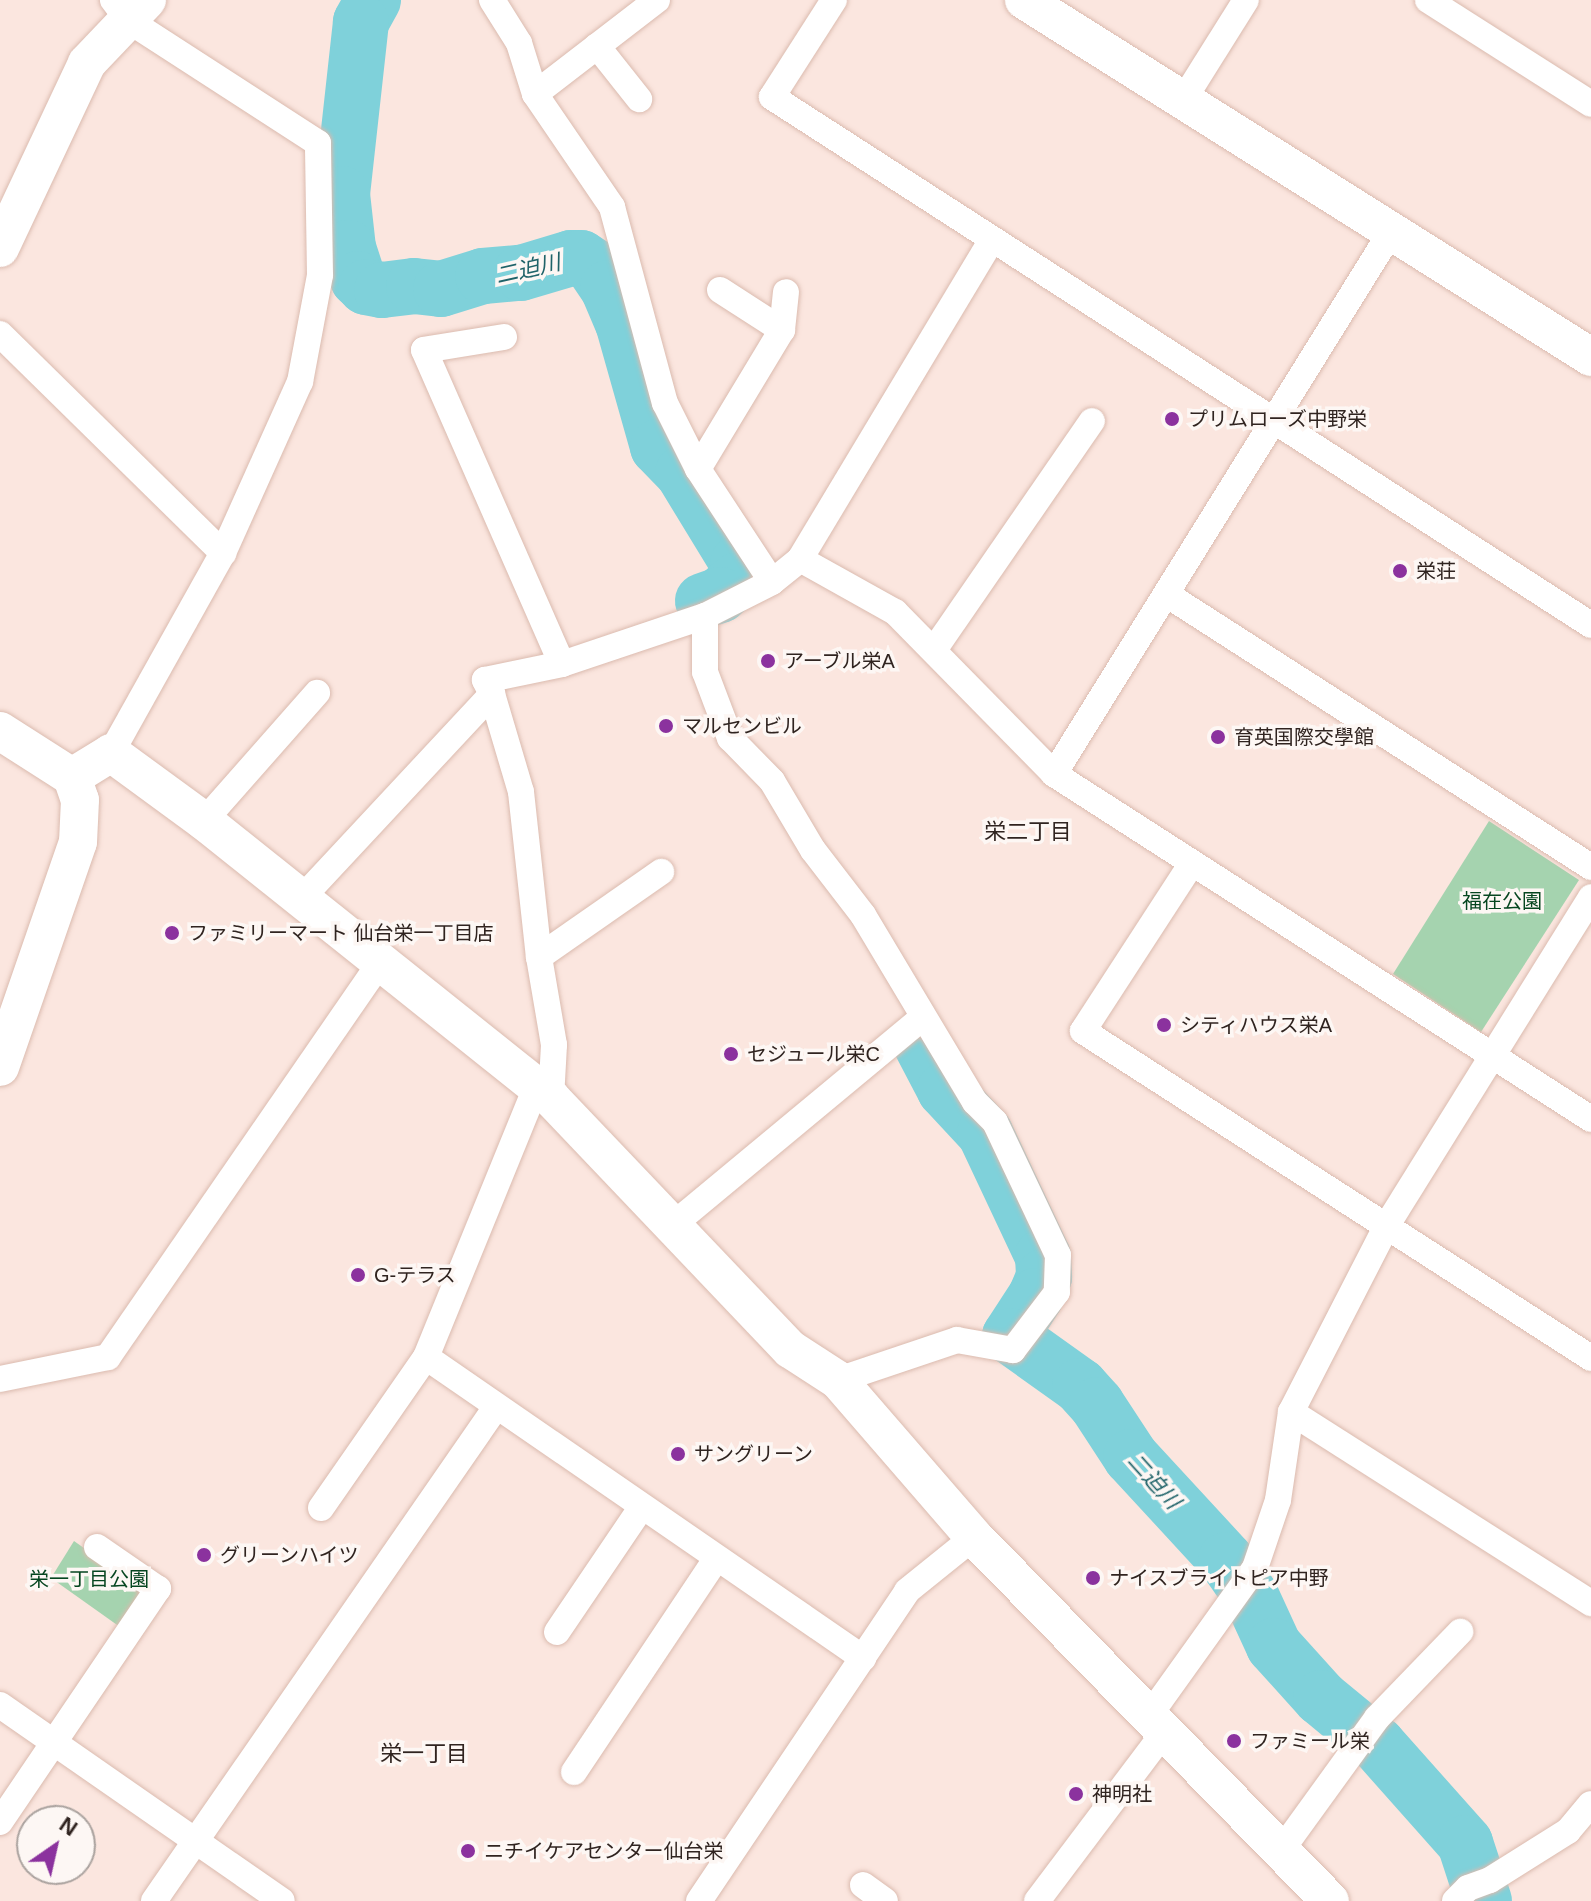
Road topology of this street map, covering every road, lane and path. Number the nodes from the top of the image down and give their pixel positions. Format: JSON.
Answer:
{"nodes":[{"id":1,"x":492,"y":0,"type":"edge"},
{"id":2,"x":657,"y":0,"type":"edge"},
{"id":3,"x":834,"y":0,"type":"edge"},
{"id":4,"x":1024,"y":0,"type":"edge"},
{"id":5,"x":1246,"y":0,"type":"edge"},
{"id":6,"x":1428,"y":0,"type":"edge"},
{"id":7,"x":130,"y":7,"type":"edge"},
{"id":8,"x":597,"y":46,"type":"junction"},
{"id":9,"x":535,"y":94,"type":"junction"},
{"id":10,"x":639,"y":99,"type":"dead end"},
{"id":11,"x":1182,"y":102,"type":"junction"},
{"id":12,"x":1591,"y":104,"type":"edge"},
{"id":13,"x":1391,"y":232,"type":"junction"},
{"id":14,"x":992,"y":239,"type":"junction"},
{"id":15,"x":1,"y":241,"type":"edge"},
{"id":16,"x":720,"y":290,"type":"dead end"},
{"id":17,"x":786,"y":292,"type":"dead end"},
{"id":18,"x":782,"y":330,"type":"junction"},
{"id":19,"x":0,"y":334,"type":"edge"},
{"id":20,"x":504,"y":337,"type":"dead end"},
{"id":21,"x":1591,"y":357,"type":"edge"},
{"id":22,"x":1092,"y":421,"type":"dead end"},
{"id":23,"x":1274,"y":421,"type":"junction"},
{"id":24,"x":698,"y":469,"type":"junction"},
{"id":25,"x":223,"y":553,"type":"junction"},
{"id":26,"x":800,"y":559,"type":"junction"},
{"id":27,"x":772,"y":582,"type":"junction"},
{"id":28,"x":1166,"y":594,"type":"junction"},
{"id":29,"x":705,"y":616,"type":"junction"},
{"id":30,"x":1591,"y":625,"type":"edge"},
{"id":31,"x":934,"y":650,"type":"junction"},
{"id":32,"x":562,"y":664,"type":"junction"},
{"id":33,"x":317,"y":693,"type":"dead end"},
{"id":34,"x":492,"y":694,"type":"junction"},
{"id":35,"x":0,"y":731,"type":"edge"},
{"id":36,"x":111,"y":753,"type":"junction"},
{"id":37,"x":1054,"y":774,"type":"junction"},
{"id":38,"x":72,"y":777,"type":"junction"},
{"id":39,"x":204,"y":821,"type":"junction"},
{"id":40,"x":1192,"y":863,"type":"junction"},
{"id":41,"x":1591,"y":867,"type":"edge"},
{"id":42,"x":661,"y":872,"type":"dead end"},
{"id":43,"x":1591,"y":897,"type":"edge"},
{"id":44,"x":300,"y":900,"type":"junction"},
{"id":45,"x":539,"y":957,"type":"junction"},
{"id":46,"x":380,"y":963,"type":"junction"},
{"id":47,"x":922,"y":1018,"type":"junction"},
{"id":48,"x":1492,"y":1057,"type":"junction"},
{"id":49,"x":0,"y":1067,"type":"edge"},
{"id":50,"x":543,"y":1093,"type":"junction"},
{"id":51,"x":1591,"y":1119,"type":"edge"},
{"id":52,"x":674,"y":1224,"type":"junction"},
{"id":53,"x":1387,"y":1225,"type":"junction"},
{"id":54,"x":426,"y":1357,"type":"junction"},
{"id":55,"x":1591,"y":1358,"type":"edge"},
{"id":56,"x":0,"y":1379,"type":"edge"},
{"id":57,"x":838,"y":1380,"type":"junction"},
{"id":58,"x":496,"y":1407,"type":"junction"},
{"id":59,"x":1291,"y":1412,"type":"junction"},
{"id":60,"x":321,"y":1508,"type":"dead end"},
{"id":61,"x":641,"y":1508,"type":"junction"},
{"id":62,"x":974,"y":1537,"type":"junction"},
{"id":63,"x":97,"y":1547,"type":"dead end"},
{"id":64,"x":716,"y":1559,"type":"junction"},
{"id":65,"x":1591,"y":1603,"type":"edge"},
{"id":66,"x":557,"y":1632,"type":"dead end"},
{"id":67,"x":1460,"y":1632,"type":"dead end"},
{"id":68,"x":863,"y":1658,"type":"junction"},
{"id":69,"x":0,"y":1705,"type":"edge"},
{"id":70,"x":1156,"y":1725,"type":"junction"},
{"id":71,"x":55,"y":1743,"type":"junction"},
{"id":72,"x":574,"y":1772,"type":"dead end"},
{"id":73,"x":1591,"y":1804,"type":"edge"},
{"id":74,"x":0,"y":1822,"type":"edge"},
{"id":75,"x":198,"y":1841,"type":"junction"},
{"id":76,"x":1280,"y":1852,"type":"junction"},
{"id":77,"x":863,"y":1885,"type":"dead end"},
{"id":78,"x":1471,"y":1889,"type":"edge"},
{"id":79,"x":154,"y":1901,"type":"edge"},
{"id":80,"x":282,"y":1901,"type":"edge"},
{"id":81,"x":699,"y":1901,"type":"edge"},
{"id":82,"x":885,"y":1901,"type":"edge"},
{"id":83,"x":1037,"y":1901,"type":"edge"},
{"id":84,"x":1330,"y":1901,"type":"edge"}],
"edges":[{"from":1,"to":9,"type":"street"},
{"from":2,"to":8,"type":"street"},
{"from":3,"to":14,"type":"street"},
{"from":4,"to":11,"type":"street"},
{"from":5,"to":11,"type":"street"},
{"from":6,"to":12,"type":"street"},
{"from":7,"to":15,"type":"street"},
{"from":7,"to":25,"type":"street"},
{"from":8,"to":9,"type":"street"},
{"from":8,"to":10,"type":"street"},
{"from":9,"to":24,"type":"street"},
{"from":11,"to":13,"type":"street"},
{"from":13,"to":21,"type":"street"},
{"from":13,"to":23,"type":"street"},
{"from":14,"to":23,"type":"street"},
{"from":14,"to":26,"type":"street"},
{"from":16,"to":18,"type":"street"},
{"from":17,"to":18,"type":"street"},
{"from":18,"to":24,"type":"street"},
{"from":19,"to":25,"type":"street"},
{"from":20,"to":32,"type":"street"},
{"from":22,"to":31,"type":"street"},
{"from":23,"to":28,"type":"street"},
{"from":23,"to":30,"type":"street"},
{"from":24,"to":27,"type":"street"},
{"from":25,"to":36,"type":"street"},
{"from":26,"to":27,"type":"street"},
{"from":26,"to":31,"type":"street"},
{"from":27,"to":29,"type":"street"},
{"from":28,"to":37,"type":"street"},
{"from":28,"to":41,"type":"street"},
{"from":29,"to":32,"type":"street"},
{"from":29,"to":47,"type":"street"},
{"from":31,"to":37,"type":"street"},
{"from":32,"to":34,"type":"street"},
{"from":33,"to":39,"type":"street"},
{"from":34,"to":44,"type":"street"},
{"from":34,"to":45,"type":"street"},
{"from":35,"to":38,"type":"street"},
{"from":36,"to":38,"type":"street"},
{"from":36,"to":39,"type":"street"},
{"from":37,"to":40,"type":"street"},
{"from":38,"to":49,"type":"street"},
{"from":39,"to":44,"type":"street"},
{"from":40,"to":48,"type":"street"},
{"from":40,"to":53,"type":"street"},
{"from":42,"to":45,"type":"street"},
{"from":43,"to":48,"type":"street"},
{"from":44,"to":46,"type":"street"},
{"from":45,"to":50,"type":"street"},
{"from":46,"to":50,"type":"street"},
{"from":46,"to":56,"type":"street"},
{"from":47,"to":52,"type":"street"},
{"from":47,"to":57,"type":"street"},
{"from":48,"to":51,"type":"street"},
{"from":48,"to":53,"type":"street"},
{"from":50,"to":52,"type":"street"},
{"from":50,"to":54,"type":"street"},
{"from":52,"to":57,"type":"street"},
{"from":53,"to":55,"type":"street"},
{"from":53,"to":59,"type":"street"},
{"from":54,"to":58,"type":"street"},
{"from":54,"to":60,"type":"street"},
{"from":57,"to":62,"type":"street"},
{"from":58,"to":61,"type":"street"},
{"from":58,"to":75,"type":"street"},
{"from":59,"to":65,"type":"street"},
{"from":59,"to":70,"type":"street"},
{"from":61,"to":64,"type":"street"},
{"from":61,"to":66,"type":"street"},
{"from":62,"to":68,"type":"street"},
{"from":62,"to":70,"type":"street"},
{"from":63,"to":71,"type":"street"},
{"from":64,"to":68,"type":"street"},
{"from":64,"to":72,"type":"street"},
{"from":67,"to":76,"type":"street"},
{"from":68,"to":81,"type":"street"},
{"from":69,"to":71,"type":"street"},
{"from":70,"to":76,"type":"street"},
{"from":70,"to":83,"type":"street"},
{"from":71,"to":74,"type":"street"},
{"from":71,"to":75,"type":"street"},
{"from":73,"to":78,"type":"street"},
{"from":75,"to":79,"type":"street"},
{"from":75,"to":80,"type":"street"},
{"from":76,"to":84,"type":"street"},
{"from":77,"to":82,"type":"street"}]}
